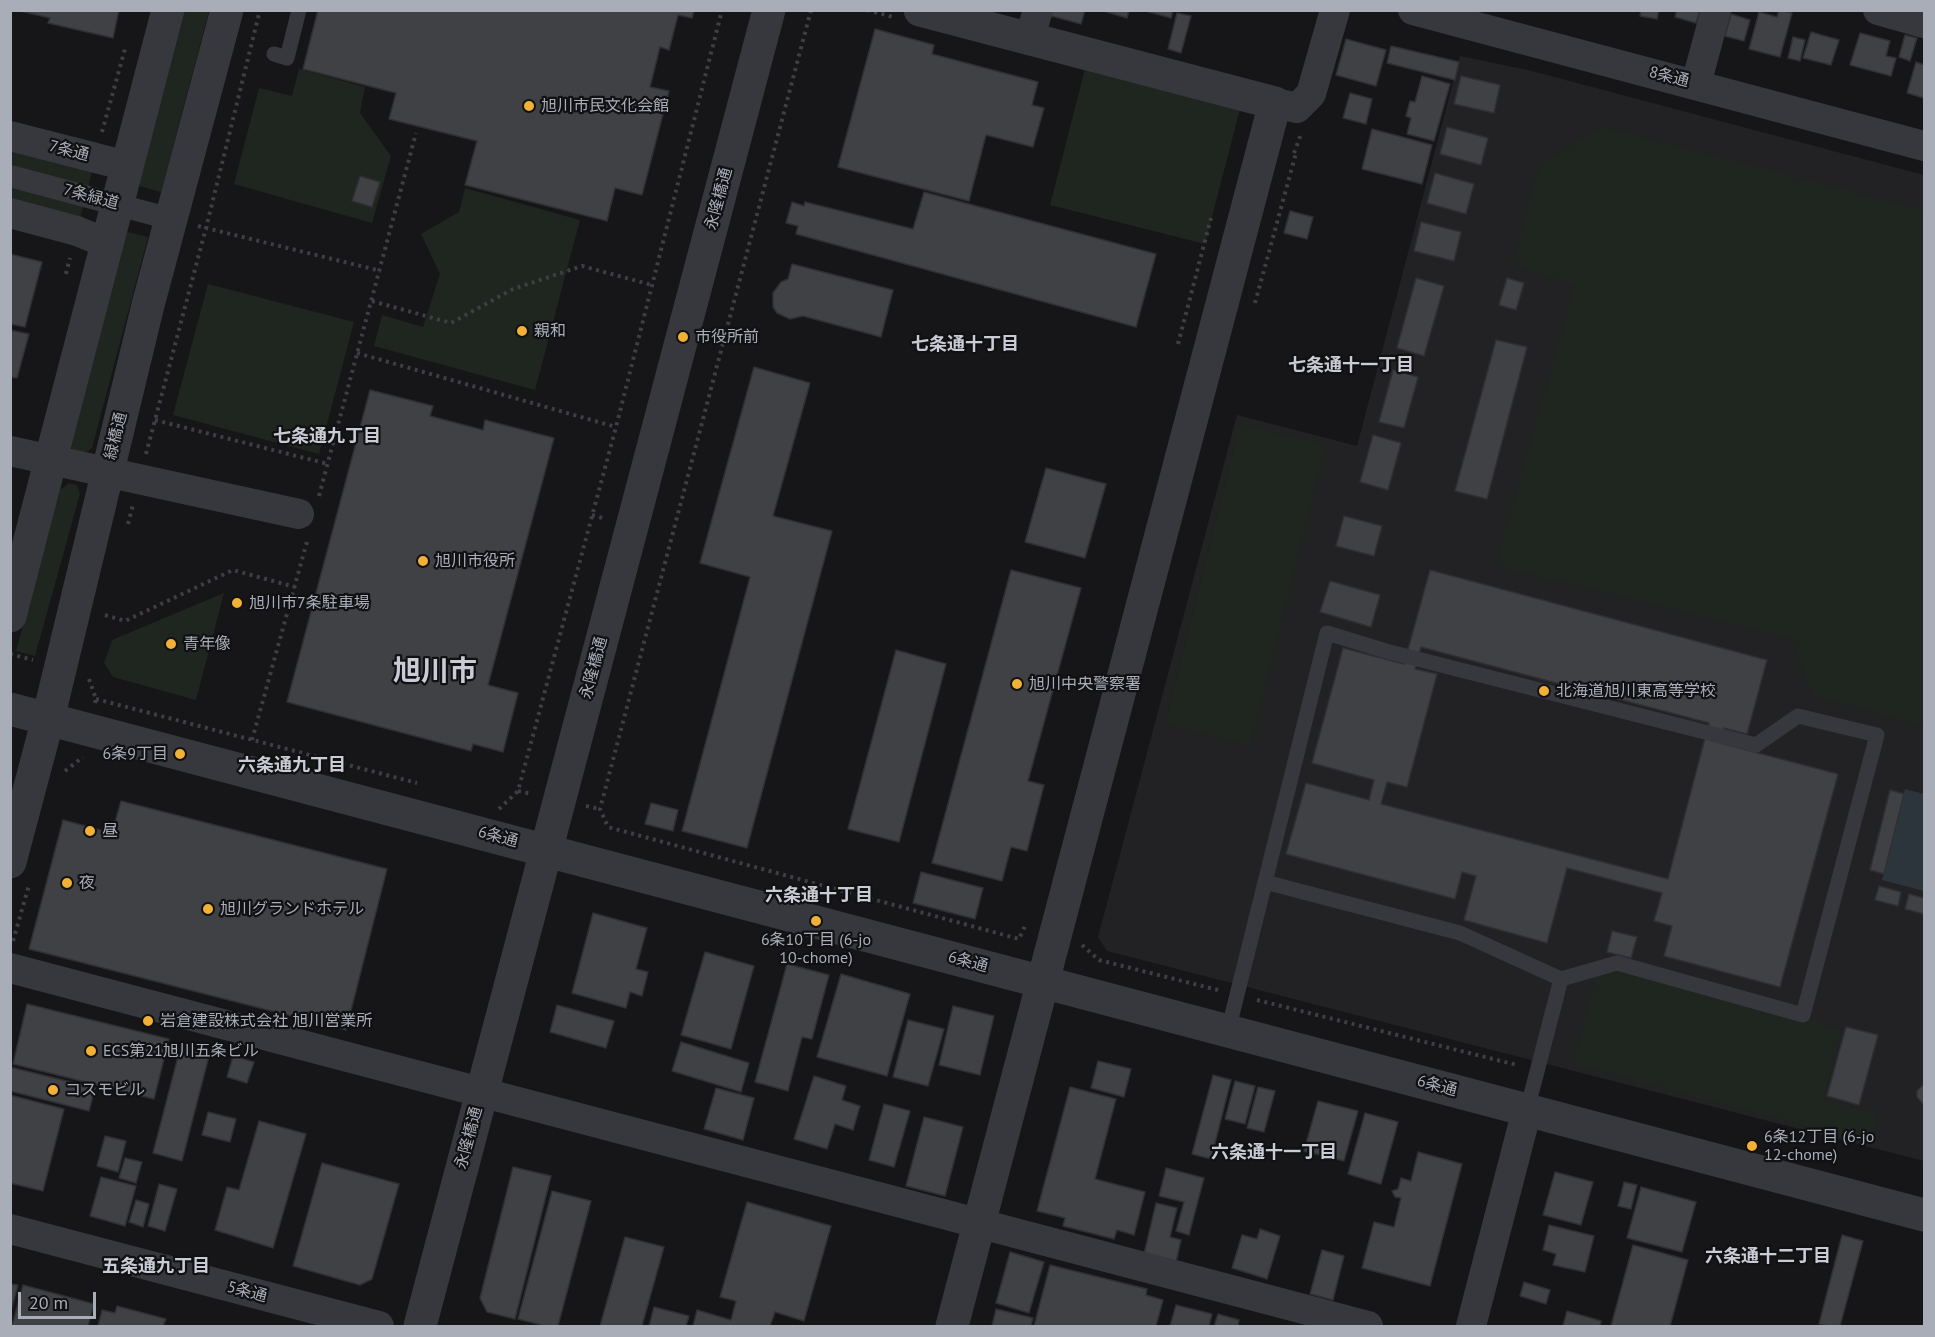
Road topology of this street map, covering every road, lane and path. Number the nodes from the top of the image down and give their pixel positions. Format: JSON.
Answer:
{"nodes":[{"id":1,"x":168,"y":10,"type":"edge"},
{"id":2,"x":227,"y":10,"type":"edge"},
{"id":3,"x":260,"y":10,"type":"edge"},
{"id":4,"x":299,"y":10,"type":"edge"},
{"id":5,"x":722,"y":10,"type":"edge"},
{"id":6,"x":769,"y":10,"type":"edge"},
{"id":7,"x":811,"y":10,"type":"edge"},
{"id":8,"x":920,"y":10,"type":"edge"},
{"id":9,"x":1335,"y":10,"type":"edge"},
{"id":10,"x":1413,"y":10,"type":"edge"},
{"id":11,"x":1716,"y":10,"type":"edge"},
{"id":12,"x":1878,"y":10,"type":"edge"},
{"id":13,"x":1924,"y":23,"type":"edge"},
{"id":14,"x":1034,"y":25,"type":"edge"},
{"id":15,"x":274,"y":54,"type":"dead end"},
{"id":16,"x":1696,"y":84,"type":"junction"},
{"id":17,"x":1275,"y":103,"type":"junction"},
{"id":18,"x":416,"y":133,"type":"dead end"},
{"id":19,"x":10,"y":136,"type":"edge"},
{"id":20,"x":1924,"y":146,"type":"edge"},
{"id":21,"x":127,"y":166,"type":"junction"},
{"id":22,"x":10,"y":176,"type":"edge"},
{"id":23,"x":117,"y":204,"type":"junction"},
{"id":24,"x":1213,"y":212,"type":"dead end"},
{"id":25,"x":10,"y":213,"type":"edge"},
{"id":26,"x":171,"y":219,"type":"junction"},
{"id":27,"x":206,"y":228,"type":"junction"},
{"id":28,"x":106,"y":243,"type":"junction"},
{"id":29,"x":381,"y":271,"type":"junction"},
{"id":30,"x":652,"y":285,"type":"junction"},
{"id":31,"x":372,"y":301,"type":"junction"},
{"id":32,"x":1177,"y":348,"type":"dead end"},
{"id":33,"x":357,"y":353,"type":"junction"},
{"id":34,"x":155,"y":420,"type":"junction"},
{"id":35,"x":616,"y":427,"type":"junction"},
{"id":36,"x":10,"y":451,"type":"edge"},
{"id":37,"x":50,"y":460,"type":"junction"},
{"id":38,"x":328,"y":464,"type":"junction"},
{"id":39,"x":107,"y":472,"type":"junction"},
{"id":40,"x":140,"y":479,"type":"junction"},
{"id":41,"x":309,"y":514,"type":"junction"},
{"id":42,"x":125,"y":536,"type":"dead end"},
{"id":43,"x":295,"y":587,"type":"junction"},
{"id":44,"x":108,"y":603,"type":"dead end"},
{"id":45,"x":105,"y":615,"type":"junction"},
{"id":46,"x":10,"y":616,"type":"edge"},
{"id":47,"x":102,"y":625,"type":"dead end"},
{"id":48,"x":87,"y":676,"type":"dead end"},
{"id":49,"x":10,"y":709,"type":"edge"},
{"id":50,"x":48,"y":719,"type":"junction"},
{"id":51,"x":252,"y":740,"type":"junction"},
{"id":52,"x":83,"y":757,"type":"dead end"},
{"id":53,"x":58,"y":776,"type":"dead end"},
{"id":54,"x":421,"y":784,"type":"dead end"},
{"id":55,"x":500,"y":806,"type":"dead end"},
{"id":56,"x":544,"y":849,"type":"junction"},
{"id":57,"x":10,"y":862,"type":"edge"},
{"id":58,"x":1265,"y":882,"type":"junction"},
{"id":59,"x":1028,"y":916,"type":"dead end"},
{"id":60,"x":1099,"y":960,"type":"dead end"},
{"id":61,"x":10,"y":968,"type":"edge"},
{"id":62,"x":1561,"y":979,"type":"junction"},
{"id":63,"x":1041,"y":981,"type":"junction"},
{"id":64,"x":1236,"y":994,"type":"junction"},
{"id":65,"x":1228,"y":1030,"type":"junction"},
{"id":66,"x":1537,"y":1070,"type":"junction"},
{"id":67,"x":481,"y":1092,"type":"junction"},
{"id":68,"x":1527,"y":1110,"type":"junction"},
{"id":69,"x":1924,"y":1215,"type":"edge"},
{"id":70,"x":978,"y":1223,"type":"junction"},
{"id":71,"x":10,"y":1229,"type":"edge"},
{"id":72,"x":379,"y":1326,"type":"edge"},
{"id":73,"x":420,"y":1326,"type":"edge"},
{"id":74,"x":952,"y":1326,"type":"edge"},
{"id":75,"x":1368,"y":1326,"type":"edge"},
{"id":76,"x":1471,"y":1326,"type":"edge"}],
"edges":[{"from":1,"to":21,"type":"street"},
{"from":2,"to":26,"type":"street","name":"緑橋通"},
{"from":3,"to":27,"type":"path"},
{"from":4,"to":15,"type":"lane"},
{"from":5,"to":30,"type":"path"},
{"from":6,"to":56,"type":"street","name":"永隆橋通"},
{"from":7,"to":59,"type":"path"},
{"from":8,"to":14,"type":"street"},
{"from":9,"to":17,"type":"street"},
{"from":10,"to":16,"type":"street","name":"8条通"},
{"from":11,"to":16,"type":"street"},
{"from":12,"to":13,"type":"street"},
{"from":14,"to":17,"type":"street"},
{"from":16,"to":20,"type":"street","name":"8条通"},
{"from":17,"to":63,"type":"street"},
{"from":18,"to":29,"type":"path"},
{"from":19,"to":21,"type":"street","name":"7条通"},
{"from":21,"to":23,"type":"street"},
{"from":22,"to":23,"type":"street","name":"7条緑道"},
{"from":23,"to":26,"type":"street","name":"7条緑道"},
{"from":23,"to":28,"type":"street"},
{"from":24,"to":32,"type":"path"},
{"from":25,"to":28,"type":"street"},
{"from":26,"to":27,"type":"path"},
{"from":26,"to":39,"type":"street","name":"緑橋通"},
{"from":27,"to":29,"type":"path"},
{"from":27,"to":34,"type":"path"},
{"from":28,"to":37,"type":"street"},
{"from":29,"to":31,"type":"path"},
{"from":30,"to":31,"type":"path"},
{"from":30,"to":35,"type":"path"},
{"from":31,"to":33,"type":"path"},
{"from":33,"to":35,"type":"path"},
{"from":33,"to":38,"type":"path"},
{"from":34,"to":38,"type":"path"},
{"from":34,"to":40,"type":"path"},
{"from":35,"to":55,"type":"path"},
{"from":36,"to":37,"type":"street"},
{"from":37,"to":39,"type":"street"},
{"from":37,"to":46,"type":"street"},
{"from":38,"to":41,"type":"path"},
{"from":39,"to":40,"type":"street"},
{"from":39,"to":50,"type":"street","name":"緑橋通"},
{"from":40,"to":41,"type":"street"},
{"from":40,"to":42,"type":"path"},
{"from":41,"to":43,"type":"path"},
{"from":43,"to":45,"type":"path"},
{"from":43,"to":51,"type":"path"},
{"from":44,"to":45,"type":"path"},
{"from":45,"to":47,"type":"path"},
{"from":48,"to":51,"type":"path"},
{"from":49,"to":50,"type":"street","name":"6条通"},
{"from":50,"to":56,"type":"street","name":"6条通"},
{"from":50,"to":57,"type":"street","name":"緑橋通"},
{"from":51,"to":54,"type":"path"},
{"from":52,"to":53,"type":"path"},
{"from":56,"to":63,"type":"street","name":"6条通"},
{"from":56,"to":67,"type":"street","name":"永隆橋通"},
{"from":58,"to":62,"type":"lane"},
{"from":58,"to":62,"type":"lane"},
{"from":58,"to":64,"type":"lane"},
{"from":60,"to":64,"type":"path"},
{"from":61,"to":67,"type":"street"},
{"from":62,"to":66,"type":"lane"},
{"from":63,"to":65,"type":"street","name":"6条通"},
{"from":63,"to":70,"type":"street"},
{"from":64,"to":65,"type":"lane"},
{"from":64,"to":66,"type":"path"},
{"from":65,"to":68,"type":"street","name":"6条通"},
{"from":66,"to":68,"type":"lane"},
{"from":67,"to":70,"type":"street"},
{"from":67,"to":73,"type":"street","name":"永隆橋通"},
{"from":68,"to":69,"type":"street","name":"6条通"},
{"from":68,"to":76,"type":"street"},
{"from":70,"to":74,"type":"street"},
{"from":70,"to":75,"type":"street"},
{"from":71,"to":72,"type":"street","name":"5条通"}]}
